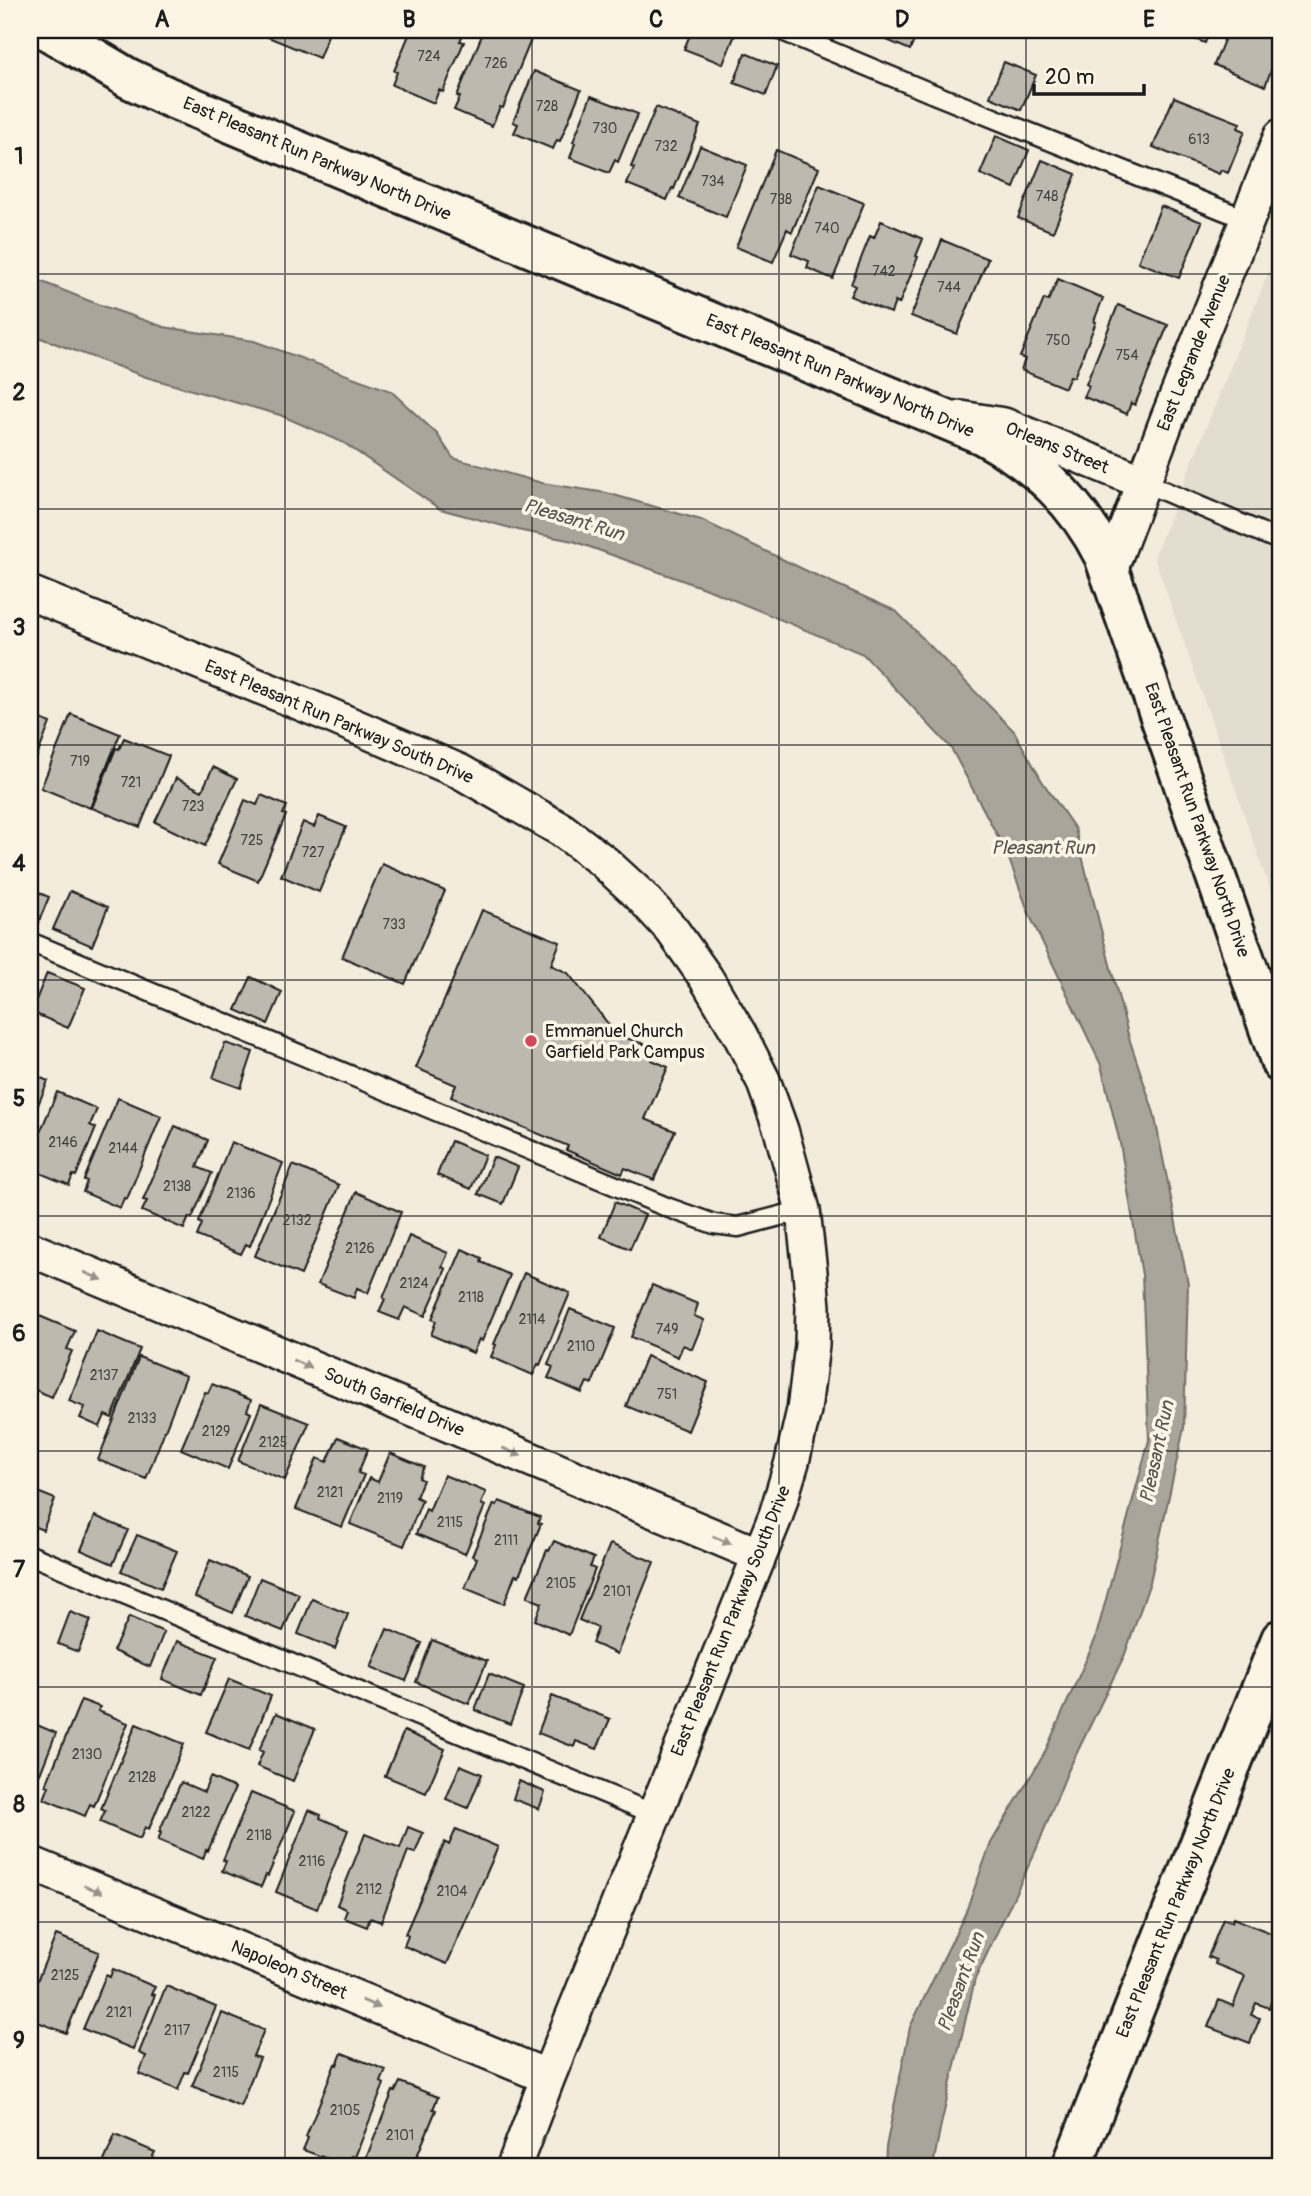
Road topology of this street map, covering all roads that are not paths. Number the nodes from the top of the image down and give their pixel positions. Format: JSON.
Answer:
{"nodes":[{"id":1,"x":47,"y":30,"type":"edge"},
{"id":2,"x":780,"y":30,"type":"edge"},
{"id":3,"x":1281,"y":136,"type":"edge"},
{"id":4,"x":1248,"y":220,"type":"junction"},
{"id":5,"x":928,"y":412,"type":"junction"},
{"id":6,"x":1143,"y":482,"type":"junction"},
{"id":7,"x":1281,"y":541,"type":"edge"},
{"id":8,"x":1110,"y":571,"type":"junction"},
{"id":9,"x":30,"y":593,"type":"edge"},
{"id":10,"x":30,"y":942,"type":"edge"},
{"id":11,"x":1281,"y":1063,"type":"edge"},
{"id":12,"x":803,"y":1210,"type":"junction"},
{"id":13,"x":30,"y":1249,"type":"edge"},
{"id":14,"x":30,"y":1555,"type":"edge"},
{"id":15,"x":759,"y":1555,"type":"junction"},
{"id":16,"x":1281,"y":1639,"type":"edge"},
{"id":17,"x":654,"y":1814,"type":"junction"},
{"id":18,"x":30,"y":1863,"type":"edge"},
{"id":19,"x":548,"y":2077,"type":"junction"},
{"id":20,"x":514,"y":2166,"type":"edge"},
{"id":21,"x":1072,"y":2166,"type":"edge"}],
"edges":[{"from":1,"to":5,"type":"street","name":"East Pleasant Run Parkway North Drive"},
{"from":2,"to":4,"type":"lane"},
{"from":3,"to":4,"type":"street","name":"East Legrande Avenue"},
{"from":4,"to":6,"type":"street","name":"East Legrande Avenue"},
{"from":5,"to":6,"type":"street","name":"Orleans Street"},
{"from":5,"to":8,"type":"street","name":"East Pleasant Run Parkway North Drive"},
{"from":6,"to":7,"type":"lane"},
{"from":6,"to":8,"type":"street","name":"East Legrande Avenue"},
{"from":8,"to":11,"type":"street","name":"East Pleasant Run Parkway North Drive"},
{"from":9,"to":12,"type":"street","name":"East Pleasant Run Parkway South Drive"},
{"from":10,"to":12,"type":"lane"},
{"from":12,"to":15,"type":"street","name":"East Pleasant Run Parkway South Drive"},
{"from":13,"to":15,"type":"street","name":"South Garfield Drive","one_way":true},
{"from":14,"to":17,"type":"lane"},
{"from":15,"to":17,"type":"street","name":"East Pleasant Run Parkway South Drive"},
{"from":16,"to":21,"type":"street","name":"East Pleasant Run Parkway North Drive"},
{"from":17,"to":19,"type":"street","name":"East Pleasant Run Parkway South Drive"},
{"from":18,"to":19,"type":"street","name":"Napoleon Street","one_way":true},
{"from":19,"to":20,"type":"street","name":"East Pleasant Run Parkway South Drive"}]}
